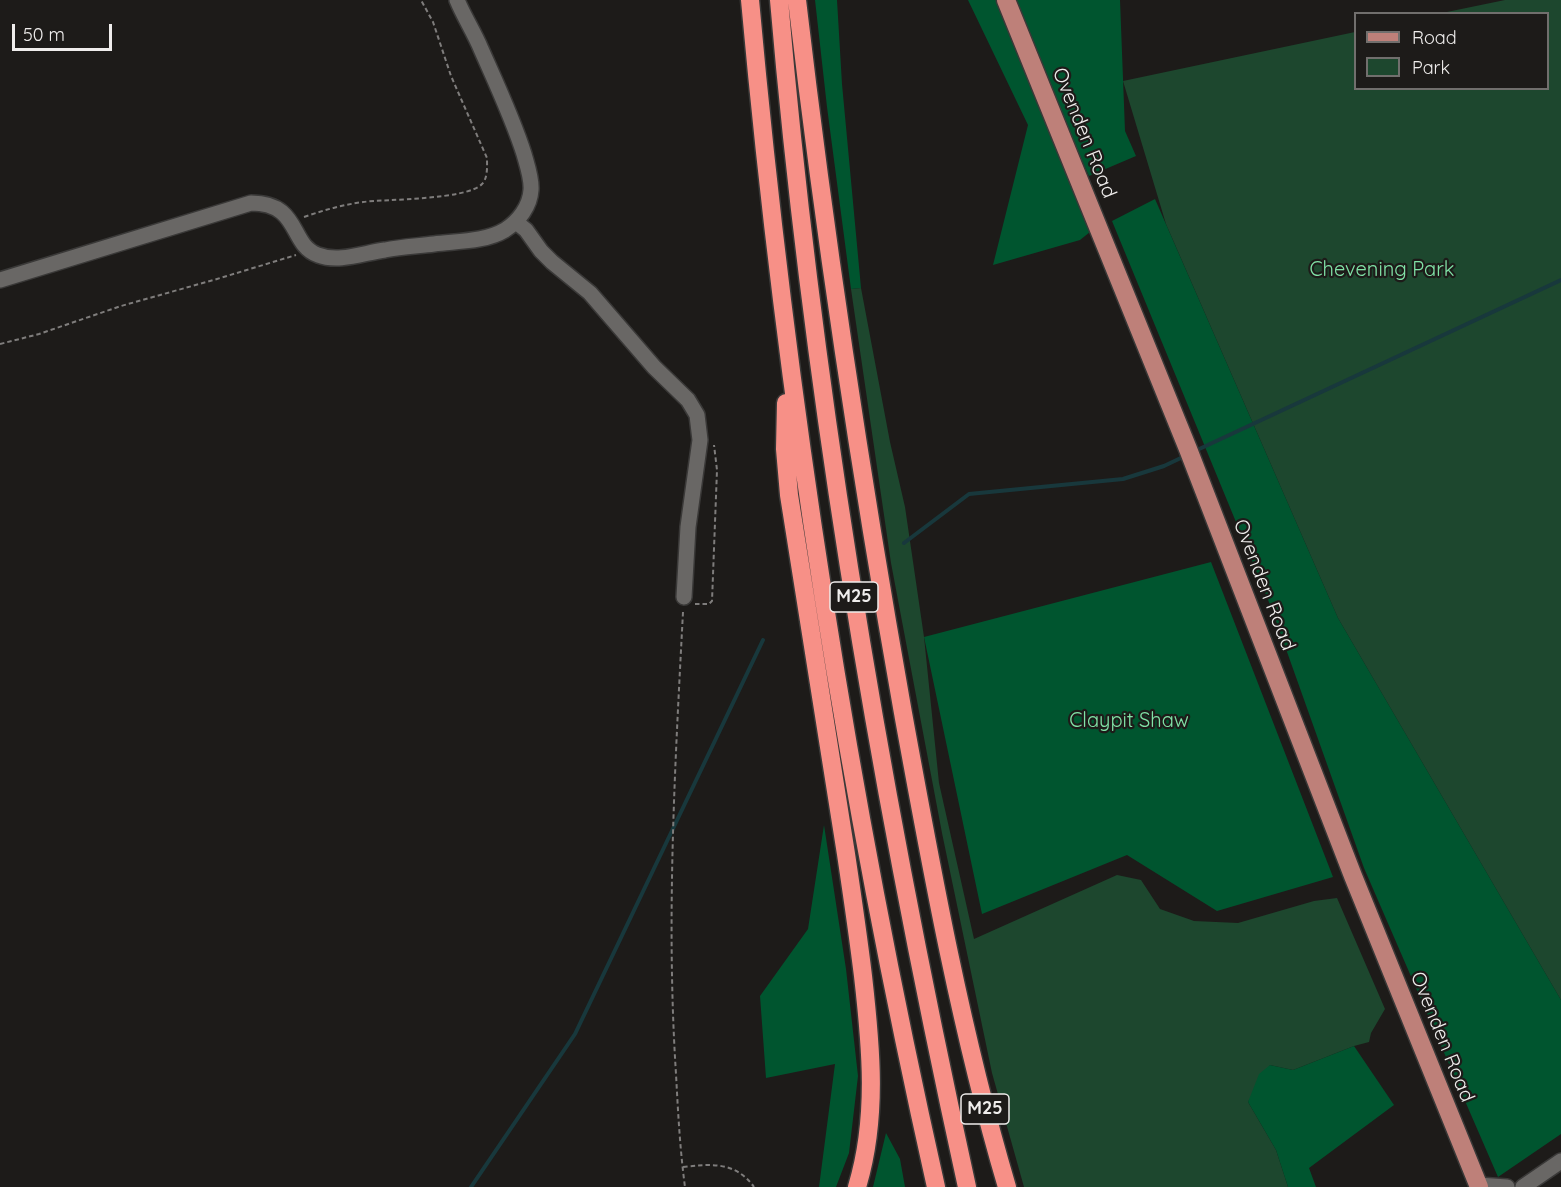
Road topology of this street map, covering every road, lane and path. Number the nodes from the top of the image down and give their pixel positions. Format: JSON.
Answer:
{"nodes":[{"id":1,"x":421,"y":0,"type":"edge"},
{"id":2,"x":457,"y":0,"type":"edge"},
{"id":3,"x":750,"y":0,"type":"edge"},
{"id":4,"x":779,"y":0,"type":"edge"},
{"id":5,"x":797,"y":0,"type":"edge"},
{"id":6,"x":1005,"y":0,"type":"edge"},
{"id":7,"x":517,"y":221,"type":"junction"},
{"id":8,"x":299,"y":235,"type":"junction"},
{"id":9,"x":0,"y":280,"type":"edge"},
{"id":10,"x":787,"y":338,"type":"junction"},
{"id":11,"x":0,"y":344,"type":"edge"},
{"id":12,"x":714,"y":443,"type":"dead end"},
{"id":13,"x":684,"y":601,"type":"junction"},
{"id":14,"x":1561,"y":1161,"type":"edge"},
{"id":15,"x":683,"y":1167,"type":"junction"},
{"id":16,"x":1478,"y":1186,"type":"edge"},
{"id":17,"x":686,"y":1187,"type":"edge"},
{"id":18,"x":754,"y":1187,"type":"edge"},
{"id":19,"x":857,"y":1187,"type":"edge"},
{"id":20,"x":936,"y":1187,"type":"edge"},
{"id":21,"x":967,"y":1187,"type":"edge"},
{"id":22,"x":1007,"y":1187,"type":"edge"},
{"id":23,"x":1507,"y":1187,"type":"edge"},
{"id":24,"x":1523,"y":1187,"type":"edge"}],
"edges":[{"from":1,"to":8,"type":"path"},
{"from":2,"to":7,"type":"street"},
{"from":3,"to":10,"type":"highway","number":"M25"},
{"from":4,"to":21,"type":"highway","number":"M25"},
{"from":5,"to":22,"type":"highway","number":"M25"},
{"from":6,"to":16,"type":"main road","name":"Ovenden Road"},
{"from":7,"to":8,"type":"street"},
{"from":7,"to":13,"type":"street"},
{"from":8,"to":9,"type":"street"},
{"from":8,"to":11,"type":"path"},
{"from":10,"to":19,"type":"highway","number":"M25"},
{"from":10,"to":20,"type":"highway","number":"M25"},
{"from":12,"to":13,"type":"path"},
{"from":13,"to":15,"type":"path"},
{"from":14,"to":24,"type":"street"},
{"from":15,"to":17,"type":"path"},
{"from":15,"to":18,"type":"path"},
{"from":16,"to":23,"type":"street"}]}
